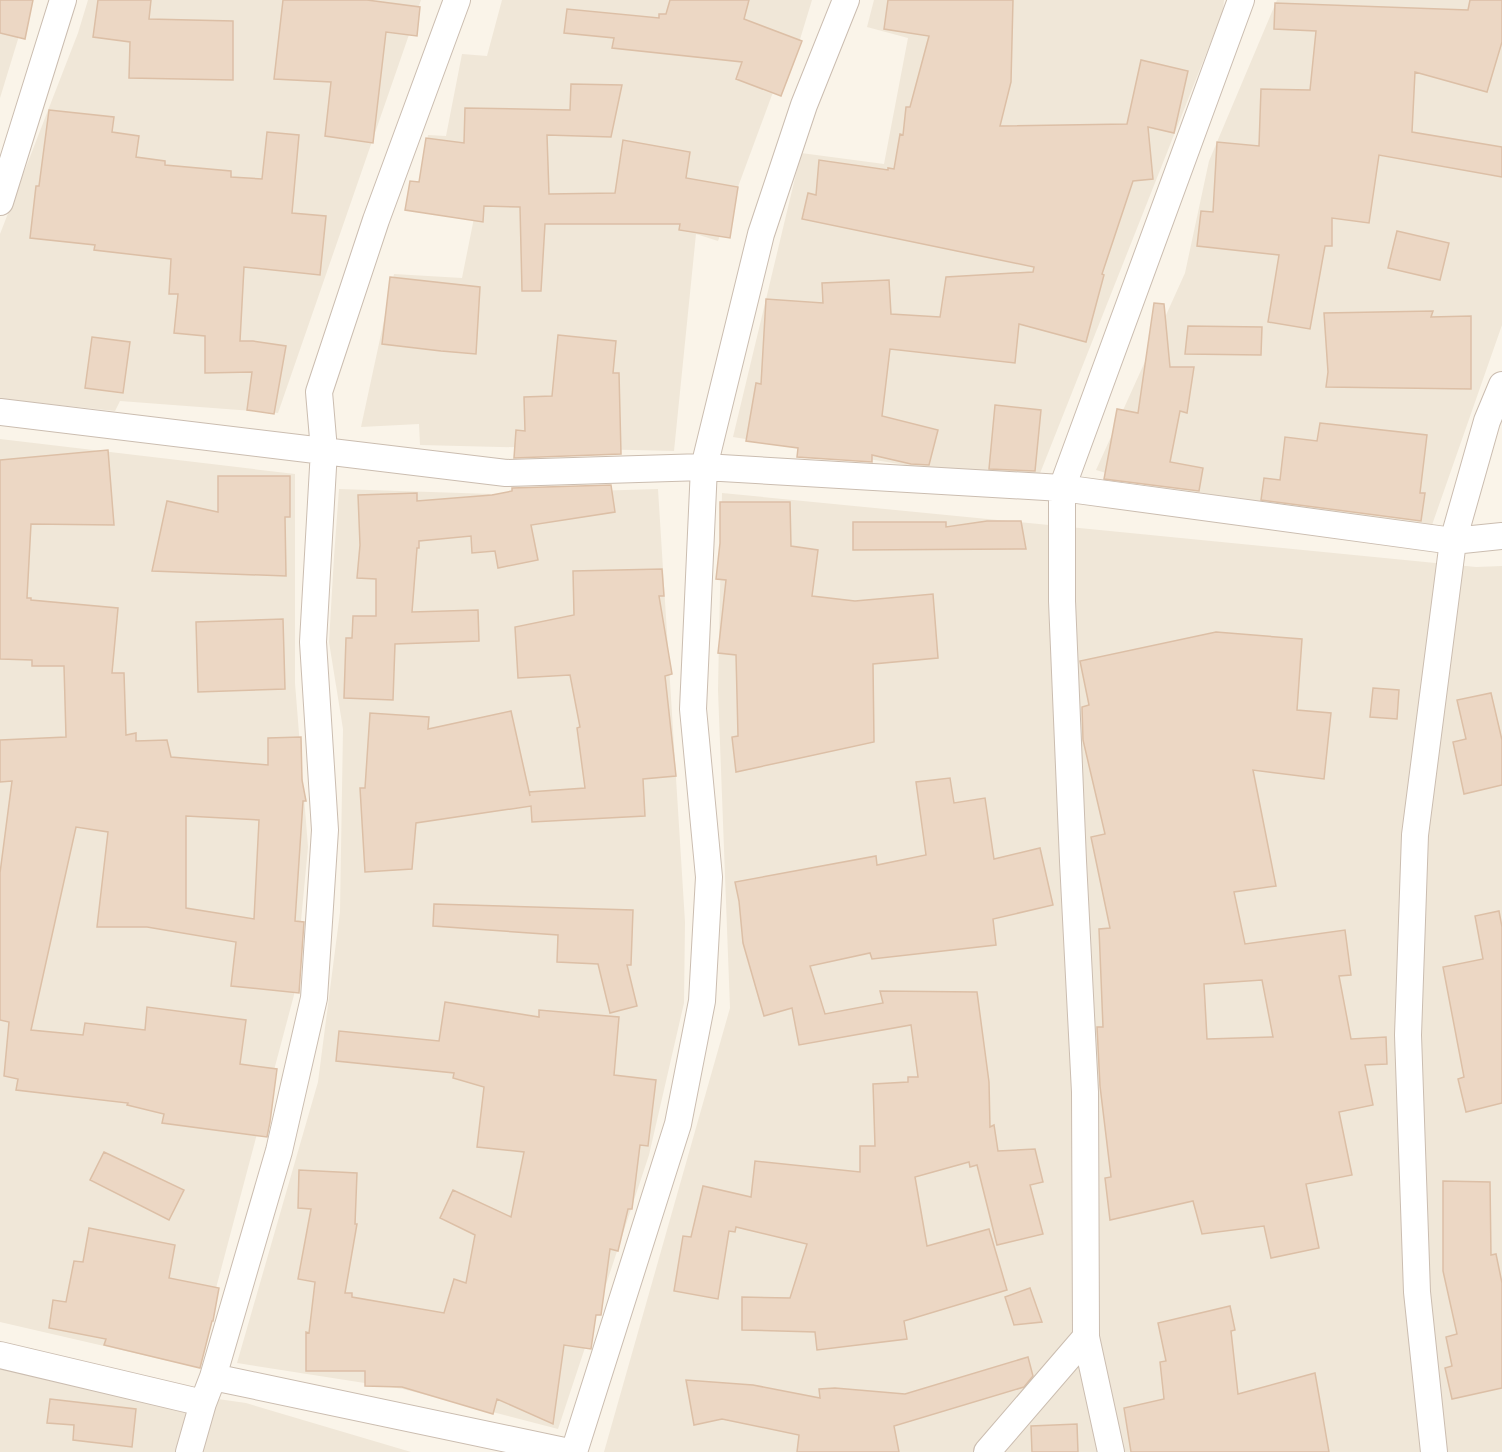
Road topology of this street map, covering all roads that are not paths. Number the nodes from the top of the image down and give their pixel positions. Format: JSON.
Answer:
{"nodes":[{"id":1,"x":63,"y":0,"type":"edge"},
{"id":2,"x":457,"y":0,"type":"edge"},
{"id":3,"x":846,"y":0,"type":"edge"},
{"id":4,"x":1241,"y":0,"type":"edge"},
{"id":5,"x":0,"y":202,"type":"edge"},
{"id":6,"x":1502,"y":385,"type":"edge"},
{"id":7,"x":0,"y":412,"type":"edge"},
{"id":8,"x":324,"y":450,"type":"junction"},
{"id":9,"x":704,"y":467,"type":"junction"},
{"id":10,"x":1062,"y":488,"type":"junction"},
{"id":11,"x":1502,"y":536,"type":"edge"},
{"id":12,"x":1453,"y":541,"type":"junction"},
{"id":13,"x":1086,"y":1337,"type":"junction"},
{"id":14,"x":0,"y":1355,"type":"edge"},
{"id":15,"x":213,"y":1377,"type":"junction"},
{"id":16,"x":203,"y":1403,"type":"junction"},
{"id":17,"x":189,"y":1452,"type":"edge"},
{"id":18,"x":569,"y":1452,"type":"edge"},
{"id":19,"x":574,"y":1452,"type":"edge"},
{"id":20,"x":987,"y":1452,"type":"edge"},
{"id":21,"x":1111,"y":1452,"type":"edge"},
{"id":22,"x":1434,"y":1452,"type":"edge"}],
"edges":[{"from":1,"to":5,"type":"street"},
{"from":2,"to":8,"type":"street"},
{"from":3,"to":9,"type":"street"},
{"from":4,"to":10,"type":"street"},
{"from":6,"to":12,"type":"street"},
{"from":7,"to":8,"type":"street"},
{"from":8,"to":9,"type":"street"},
{"from":8,"to":15,"type":"street"},
{"from":9,"to":10,"type":"street"},
{"from":9,"to":19,"type":"street"},
{"from":10,"to":12,"type":"street"},
{"from":10,"to":13,"type":"street"},
{"from":11,"to":12,"type":"street"},
{"from":12,"to":22,"type":"street"},
{"from":13,"to":20,"type":"street"},
{"from":13,"to":21,"type":"street"},
{"from":14,"to":16,"type":"street"},
{"from":15,"to":16,"type":"street"},
{"from":15,"to":18,"type":"street"},
{"from":16,"to":17,"type":"street"}]}
